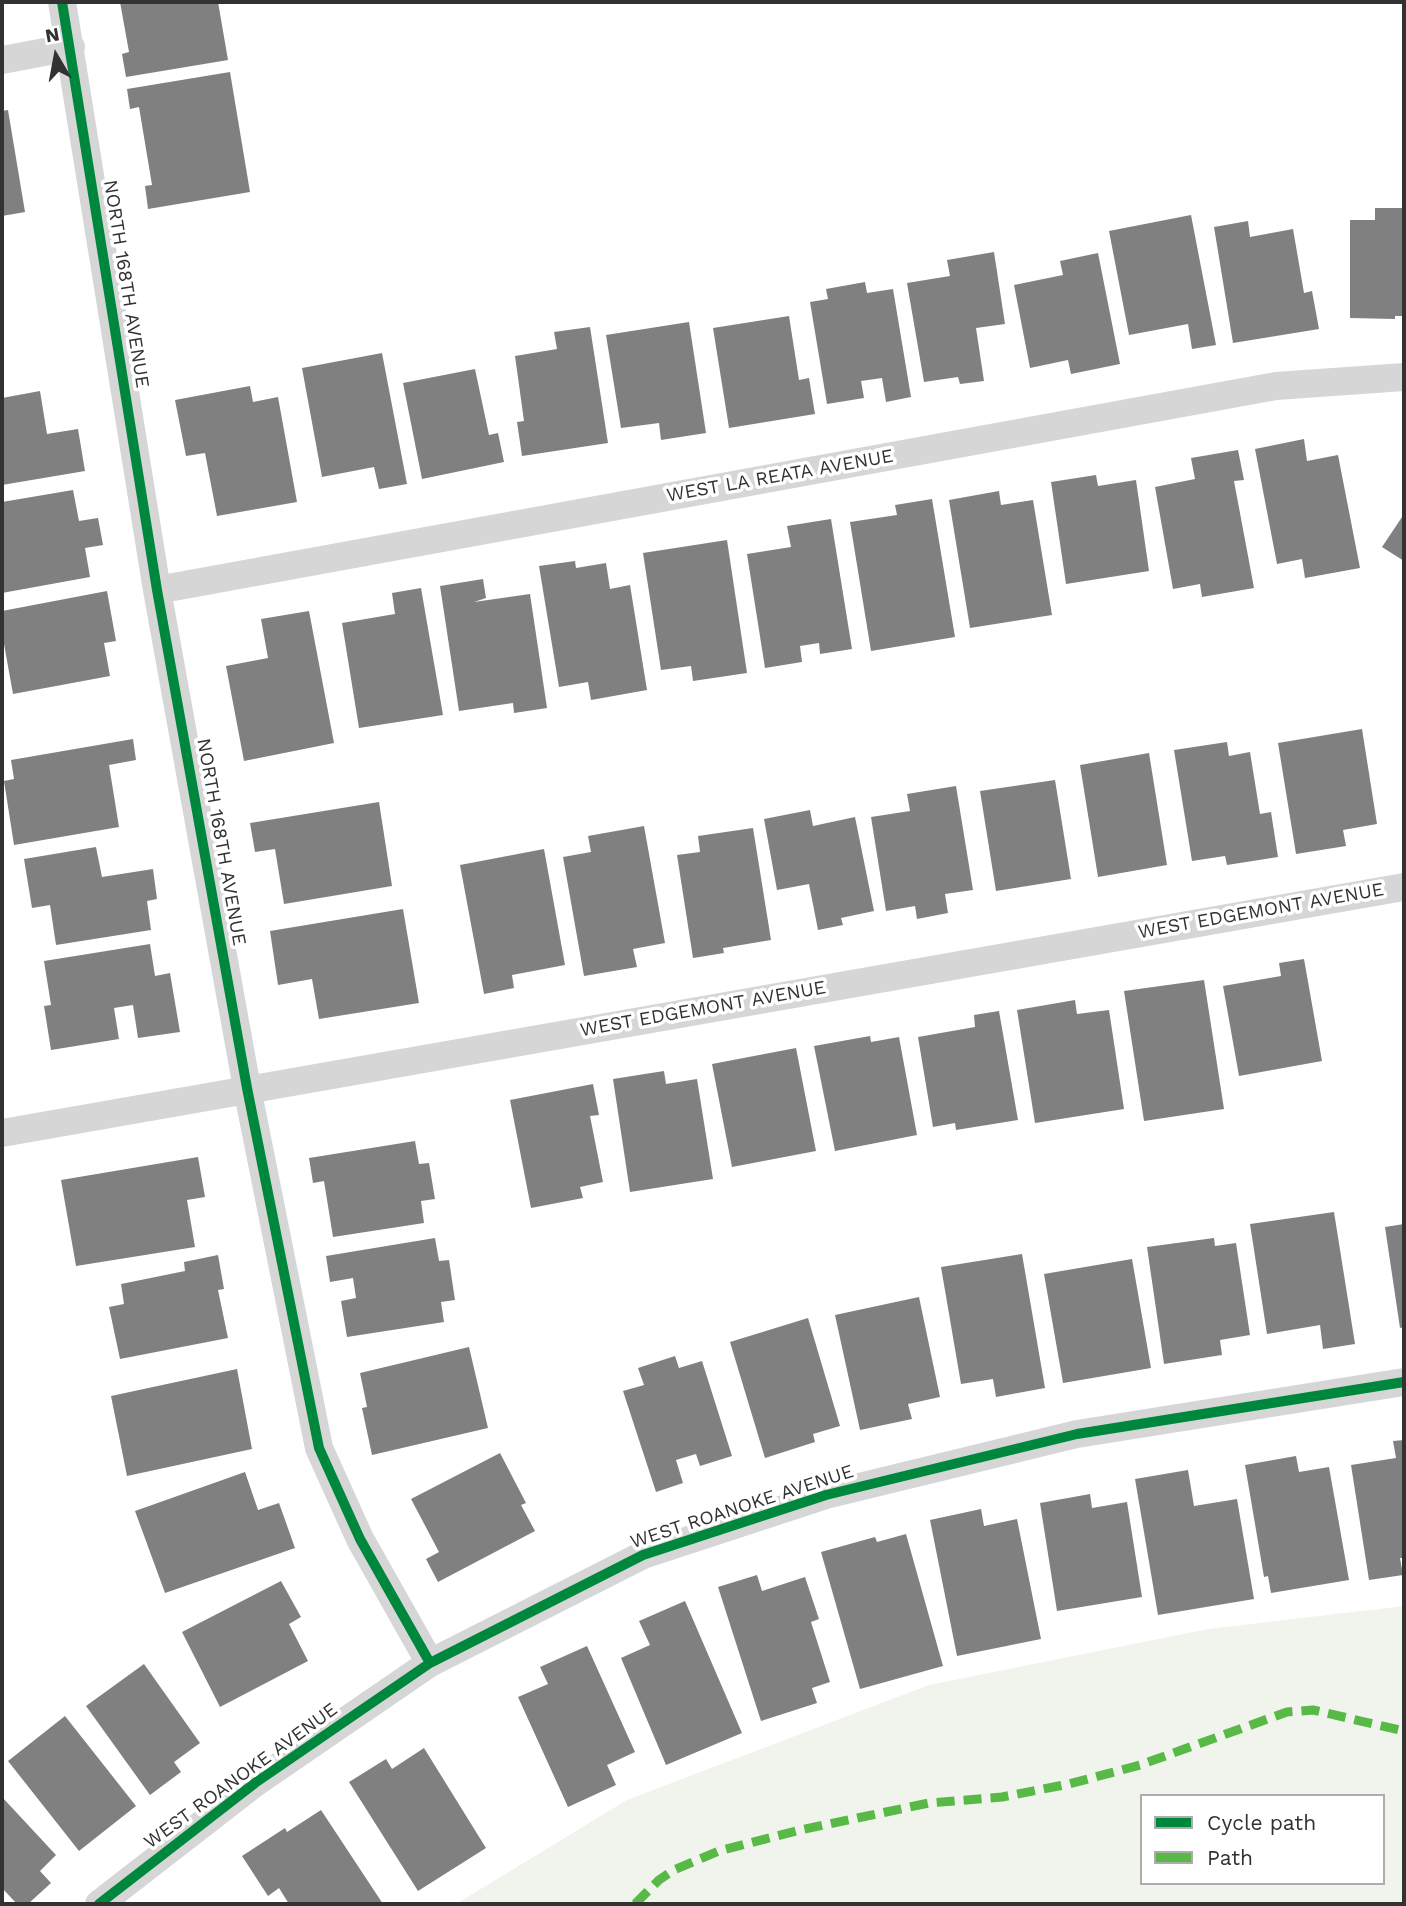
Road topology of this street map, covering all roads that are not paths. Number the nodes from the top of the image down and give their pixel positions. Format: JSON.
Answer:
{"nodes":[{"id":1,"x":62,"y":2,"type":"edge"},
{"id":2,"x":71,"y":47,"type":"junction"},
{"id":3,"x":2,"y":60,"type":"edge"},
{"id":4,"x":1404,"y":377,"type":"edge"},
{"id":5,"x":157,"y":590,"type":"junction"},
{"id":6,"x":1404,"y":887,"type":"edge"},
{"id":7,"x":247,"y":1088,"type":"junction"},
{"id":8,"x":2,"y":1133,"type":"edge"},
{"id":9,"x":1404,"y":1382,"type":"edge"},
{"id":10,"x":430,"y":1663,"type":"junction"},
{"id":11,"x":99,"y":1904,"type":"edge"}],
"edges":[{"from":1,"to":2,"type":"street","name":"NORTH 168TH AVENUE"},
{"from":2,"to":3,"type":"street"},
{"from":2,"to":5,"type":"street","name":"NORTH 168TH AVENUE"},
{"from":4,"to":5,"type":"street","name":"WEST LA REATA AVENUE"},
{"from":5,"to":7,"type":"street","name":"NORTH 168TH AVENUE"},
{"from":6,"to":7,"type":"street","name":"WEST EDGEMONT AVENUE"},
{"from":7,"to":8,"type":"street","name":"WEST EDGEMONT AVENUE"},
{"from":7,"to":10,"type":"street","name":"NORTH 168TH AVENUE"},
{"from":9,"to":10,"type":"street","name":"WEST ROANOKE AVENUE"},
{"from":10,"to":11,"type":"street","name":"WEST ROANOKE AVENUE"}]}
